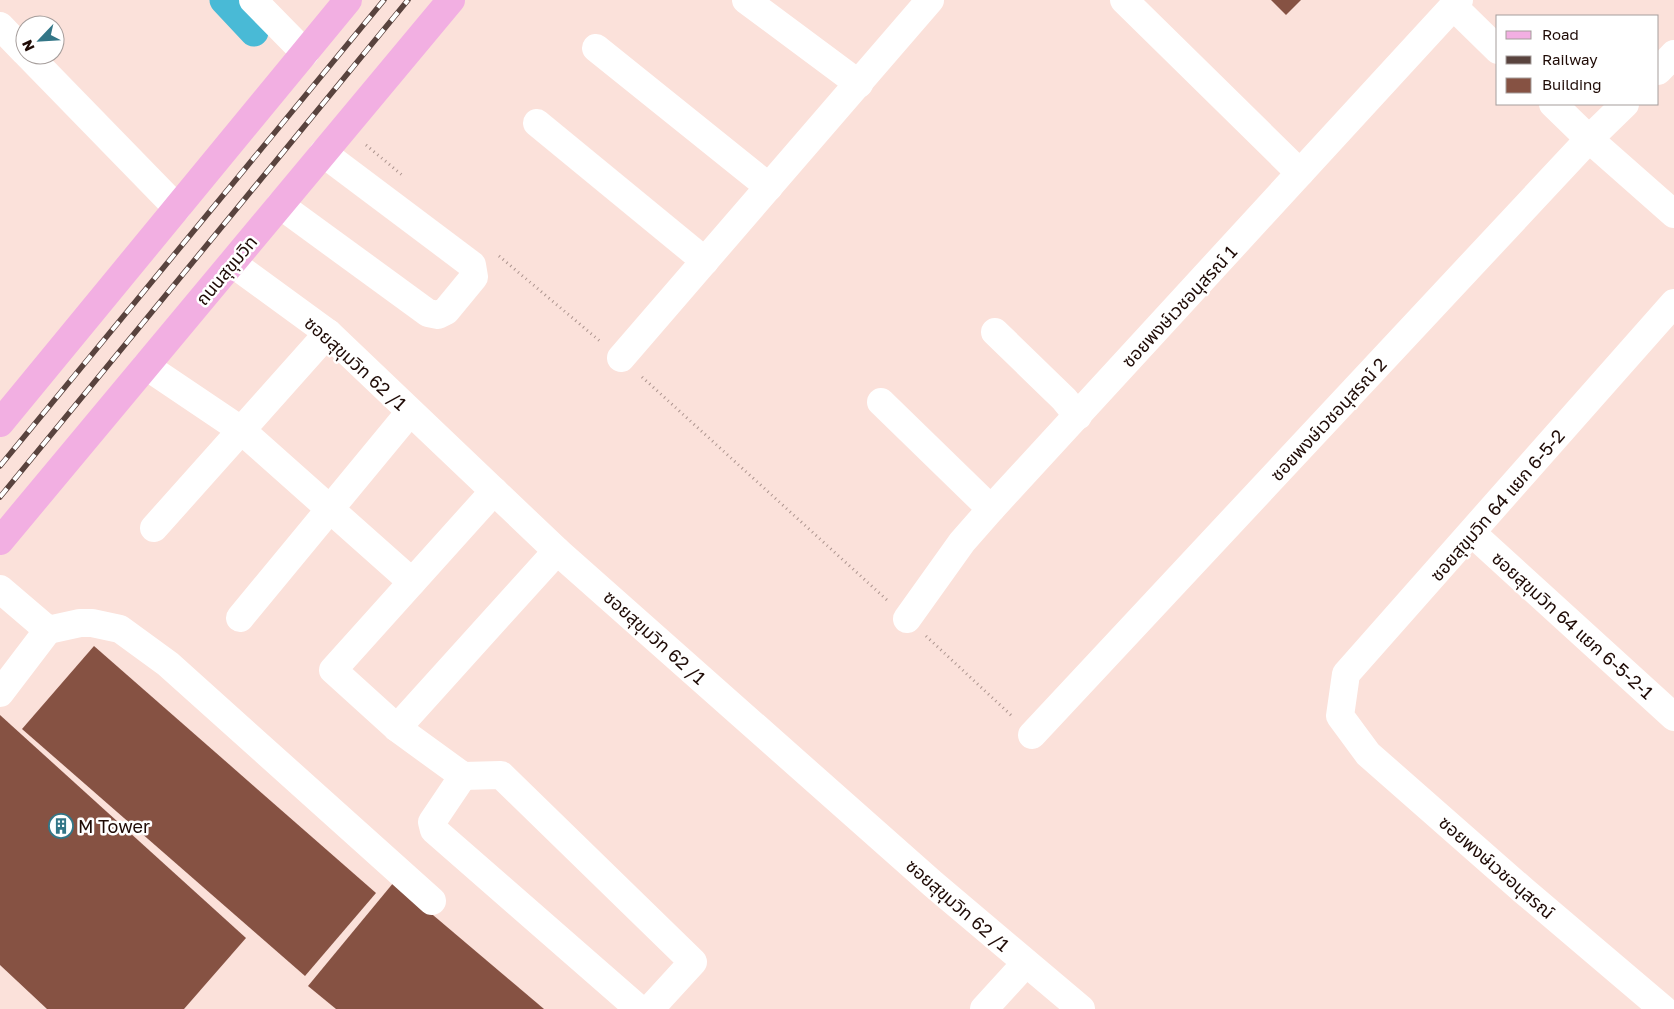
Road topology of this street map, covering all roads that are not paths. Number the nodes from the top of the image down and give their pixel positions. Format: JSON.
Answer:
{"nodes":[{"id":1,"x":253,"y":0,"type":"edge"},
{"id":2,"x":348,"y":0,"type":"edge"},
{"id":3,"x":451,"y":0,"type":"edge"},
{"id":4,"x":746,"y":0,"type":"edge"},
{"id":5,"x":930,"y":0,"type":"edge"},
{"id":6,"x":1124,"y":0,"type":"edge"},
{"id":7,"x":1456,"y":3,"type":"edge"},
{"id":8,"x":0,"y":26,"type":"edge"},
{"id":9,"x":15,"y":42,"type":"edge"},
{"id":10,"x":596,"y":48,"type":"dead end"},
{"id":11,"x":1496,"y":48,"type":"edge"},
{"id":12,"x":305,"y":53,"type":"junction"},
{"id":13,"x":1674,"y":54,"type":"edge"},
{"id":14,"x":38,"y":65,"type":"edge"},
{"id":15,"x":1659,"y":70,"type":"edge"},
{"id":16,"x":858,"y":84,"type":"junction"},
{"id":17,"x":1554,"y":105,"type":"edge"},
{"id":18,"x":1624,"y":105,"type":"edge"},
{"id":19,"x":537,"y":123,"type":"dead end"},
{"id":20,"x":1590,"y":139,"type":"junction"},
{"id":21,"x":323,"y":153,"type":"junction"},
{"id":22,"x":1300,"y":173,"type":"junction"},
{"id":23,"x":769,"y":187,"type":"junction"},
{"id":24,"x":280,"y":205,"type":"junction"},
{"id":25,"x":177,"y":208,"type":"junction"},
{"id":26,"x":1674,"y":214,"type":"edge"},
{"id":27,"x":705,"y":260,"type":"junction"},
{"id":28,"x":232,"y":263,"type":"junction"},
{"id":29,"x":1674,"y":303,"type":"edge"},
{"id":30,"x":995,"y":332,"type":"dead end"},
{"id":31,"x":328,"y":333,"type":"junction"},
{"id":32,"x":621,"y":358,"type":"road end"},
{"id":33,"x":146,"y":366,"type":"junction"},
{"id":34,"x":880,"y":402,"type":"dead end"},
{"id":35,"x":410,"y":412,"type":"junction"},
{"id":36,"x":1078,"y":416,"type":"junction"},
{"id":37,"x":0,"y":423,"type":"edge"},
{"id":38,"x":241,"y":430,"type":"junction"},
{"id":39,"x":494,"y":491,"type":"junction"},
{"id":40,"x":330,"y":508,"type":"junction"},
{"id":41,"x":991,"y":509,"type":"junction"},
{"id":42,"x":154,"y":528,"type":"dead end"},
{"id":43,"x":1472,"y":533,"type":"junction"},
{"id":44,"x":0,"y":541,"type":"edge"},
{"id":45,"x":557,"y":551,"type":"junction"},
{"id":46,"x":412,"y":582,"type":"junction"},
{"id":47,"x":0,"y":589,"type":"edge"},
{"id":48,"x":240,"y":618,"type":"dead end"},
{"id":49,"x":907,"y":618,"type":"road end"},
{"id":50,"x":48,"y":630,"type":"junction"},
{"id":51,"x":0,"y":693,"type":"edge"},
{"id":52,"x":1340,"y":716,"type":"joint"},
{"id":53,"x":1674,"y":717,"type":"edge"},
{"id":54,"x":397,"y":728,"type":"junction"},
{"id":55,"x":1032,"y":734,"type":"road end"},
{"id":56,"x":463,"y":776,"type":"junction"},
{"id":57,"x":432,"y":900,"type":"dead end"},
{"id":58,"x":1026,"y":963,"type":"junction"},
{"id":59,"x":639,"y":1009,"type":"edge"},
{"id":60,"x":650,"y":1009,"type":"edge"},
{"id":61,"x":984,"y":1009,"type":"edge"},
{"id":62,"x":1080,"y":1009,"type":"edge"},
{"id":63,"x":1663,"y":1009,"type":"edge"}],
"edges":[{"from":1,"to":12,"type":"street"},
{"from":2,"to":12,"type":"main road"},
{"from":3,"to":21,"type":"main road","name":"ถนนสุขุมวิท"},
{"from":4,"to":16,"type":"street"},
{"from":5,"to":16,"type":"street"},
{"from":6,"to":22,"type":"street"},
{"from":7,"to":11,"type":"street"},
{"from":7,"to":22,"type":"street","name":"ซอยพงษ์เวชอนุสรณ์ 1"},
{"from":8,"to":9,"type":"street"},
{"from":10,"to":23,"type":"street"},
{"from":12,"to":25,"type":"main road"},
{"from":13,"to":15,"type":"street"},
{"from":14,"to":25,"type":"street"},
{"from":16,"to":23,"type":"street"},
{"from":17,"to":20,"type":"street"},
{"from":18,"to":20,"type":"street","name":"ซอยพงษ์เวชอนุสรณ์ 2"},
{"from":19,"to":27,"type":"street"},
{"from":20,"to":26,"type":"street"},
{"from":20,"to":55,"type":"street","name":"ซอยพงษ์เวชอนุสรณ์ 2"},
{"from":21,"to":24,"type":"main road","name":"ถนนสุขุมวิท"},
{"from":21,"to":24,"type":"street"},
{"from":22,"to":36,"type":"street","name":"ซอยพงษ์เวชอนุสรณ์ 1"},
{"from":23,"to":27,"type":"street"},
{"from":24,"to":28,"type":"main road","name":"ถนนสุขุมวิท"},
{"from":25,"to":37,"type":"main road"},
{"from":27,"to":32,"type":"street"},
{"from":28,"to":31,"type":"street","name":"ซอยสุขุมวิท 62 /1"},
{"from":28,"to":33,"type":"main road","name":"ถนนสุขุมวิท"},
{"from":29,"to":43,"type":"street","name":"ซอยสุขุมวิท 64 แยก 6-5-2"},
{"from":30,"to":36,"type":"street"},
{"from":31,"to":35,"type":"street","name":"ซอยสุขุมวิท 62 /1"},
{"from":31,"to":38,"type":"street"},
{"from":33,"to":38,"type":"street"},
{"from":33,"to":44,"type":"main road","name":"ถนนสุขุมวิท"},
{"from":34,"to":41,"type":"street"},
{"from":35,"to":39,"type":"street","name":"ซอยสุขุมวิท 62 /1"},
{"from":35,"to":40,"type":"street"},
{"from":36,"to":41,"type":"street","name":"ซอยพงษ์เวชอนุสรณ์ 1"},
{"from":38,"to":40,"type":"street"},
{"from":38,"to":42,"type":"street"},
{"from":39,"to":45,"type":"street","name":"ซอยสุขุมวิท 62 /1"},
{"from":39,"to":46,"type":"street"},
{"from":40,"to":46,"type":"street"},
{"from":40,"to":48,"type":"street"},
{"from":41,"to":49,"type":"street","name":"ซอยพงษ์เวชอนุสรณ์ 1"},
{"from":43,"to":52,"type":"street","name":"ซอยสุขุมวิท 64 แยก 6-5-2"},
{"from":43,"to":53,"type":"street","name":"ซอยสุขุมวิท 64 แยก 6-5-2-1"},
{"from":45,"to":54,"type":"street"},
{"from":45,"to":58,"type":"street","name":"ซอยสุขุมวิท 62 /1"},
{"from":46,"to":54,"type":"street"},
{"from":47,"to":50,"type":"street"},
{"from":50,"to":51,"type":"street"},
{"from":50,"to":57,"type":"street"},
{"from":52,"to":63,"type":"street","name":"ซอยพงษ์เวชอนุสรณ์"},
{"from":54,"to":56,"type":"street"},
{"from":56,"to":59,"type":"street"},
{"from":56,"to":60,"type":"street"},
{"from":58,"to":61,"type":"street"},
{"from":58,"to":62,"type":"street","name":"ซอยสุขุมวิท 62 /1"}]}
